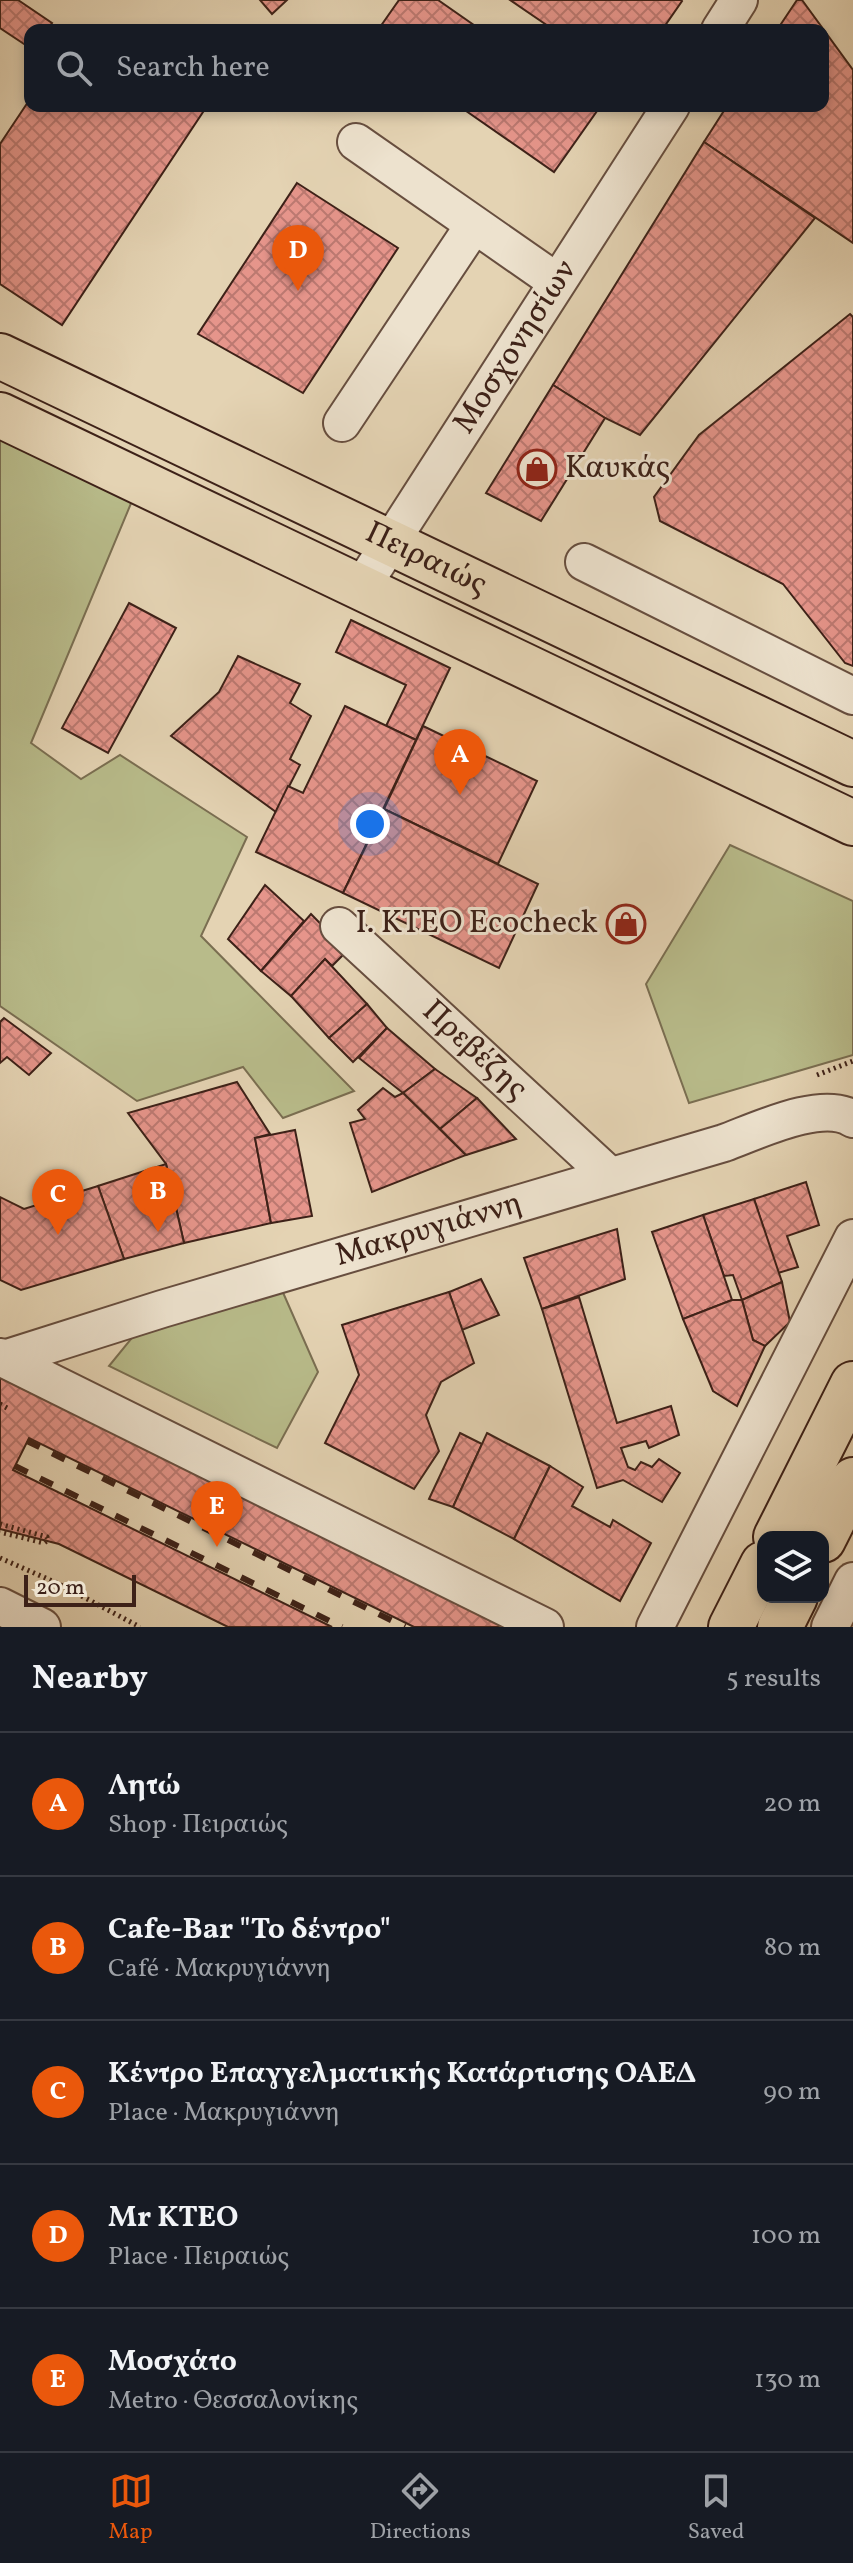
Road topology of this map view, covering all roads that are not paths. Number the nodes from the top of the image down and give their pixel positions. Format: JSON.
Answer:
{"nodes":[{"id":1,"x":739,"y":0,"type":"edge"},
{"id":2,"x":724,"y":24,"type":"edge"},
{"id":3,"x":667,"y":112,"type":"edge"},
{"id":4,"x":356,"y":142,"type":"dead end"},
{"id":5,"x":474,"y":225,"type":"junction"},
{"id":6,"x":557,"y":282,"type":"junction"},
{"id":7,"x":0,"y":356,"type":"edge"},
{"id":8,"x":0,"y":415,"type":"edge"},
{"id":9,"x":342,"y":423,"type":"dead end"},
{"id":10,"x":389,"y":542,"type":"junction"},
{"id":11,"x":584,"y":562,"type":"dead end"},
{"id":12,"x":361,"y":588,"type":"junction"},
{"id":13,"x":853,"y":696,"type":"edge"},
{"id":14,"x":853,"y":764,"type":"edge"},
{"id":15,"x":853,"y":823,"type":"edge"},
{"id":16,"x":339,"y":926,"type":"dead end"},
{"id":17,"x":853,"y":1119,"type":"edge"},
{"id":18,"x":610,"y":1176,"type":"junction"},
{"id":19,"x":853,"y":1238,"type":"edge"},
{"id":20,"x":2,"y":1358,"type":"edge"},
{"id":21,"x":853,"y":1384,"type":"edge"},
{"id":22,"x":853,"y":1480,"type":"edge"},
{"id":23,"x":779,"y":1531,"type":"edge"},
{"id":24,"x":828,"y":1531,"type":"edge"},
{"id":25,"x":757,"y":1576,"type":"edge"},
{"id":26,"x":853,"y":1581,"type":"edge"},
{"id":27,"x":792,"y":1603,"type":"edge"},
{"id":28,"x":0,"y":1606,"type":"edge"},
{"id":29,"x":42,"y":1627,"type":"edge"},
{"id":30,"x":545,"y":1627,"type":"edge"},
{"id":31,"x":655,"y":1627,"type":"edge"},
{"id":32,"x":731,"y":1627,"type":"edge"},
{"id":33,"x":780,"y":1627,"type":"edge"},
{"id":34,"x":830,"y":1627,"type":"edge"}],
"edges":[{"from":1,"to":2,"type":"street"},
{"from":3,"to":6,"type":"street","name":"Μοσχονησίων"},
{"from":4,"to":5,"type":"street"},
{"from":5,"to":6,"type":"street"},
{"from":5,"to":9,"type":"street"},
{"from":6,"to":10,"type":"street","name":"Μοσχονησίων"},
{"from":7,"to":10,"type":"main road","name":"Πειραιώς"},
{"from":8,"to":12,"type":"main road","name":"Πειραιώς"},
{"from":10,"to":12,"type":"street","name":"Μοσχονησίων"},
{"from":10,"to":14,"type":"main road","name":"Πειραιώς"},
{"from":11,"to":13,"type":"street"},
{"from":12,"to":15,"type":"main road","name":"Πειραιώς"},
{"from":16,"to":18,"type":"street","name":"Πρεβέζης"},
{"from":17,"to":18,"type":"street","name":"Μακρυγιάννη"},
{"from":18,"to":20,"type":"street","name":"Μακρυγιάννη"},
{"from":19,"to":31,"type":"street"},
{"from":20,"to":30,"type":"street"},
{"from":21,"to":23,"type":"main road"},
{"from":22,"to":24,"type":"main road"},
{"from":25,"to":32,"type":"main road"},
{"from":26,"to":34,"type":"street"},
{"from":27,"to":33,"type":"main road"},
{"from":28,"to":29,"type":"street"}]}
